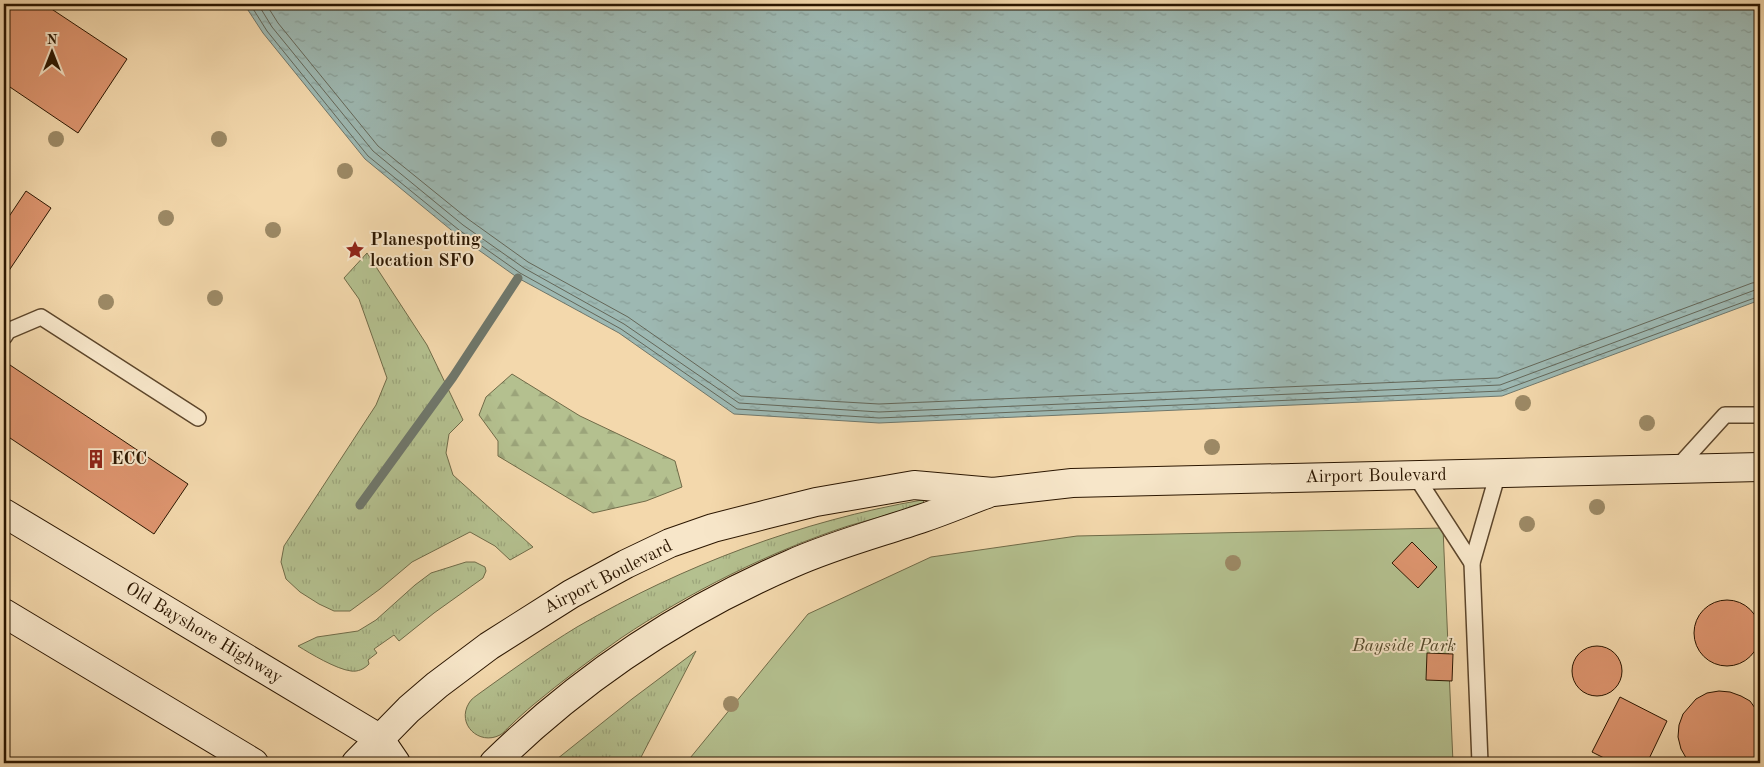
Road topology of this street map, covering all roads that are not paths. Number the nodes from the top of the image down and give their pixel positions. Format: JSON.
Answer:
{"nodes":[{"id":1,"x":4,"y":337,"type":"edge"},
{"id":2,"x":1757,"y":415,"type":"dead end"},
{"id":3,"x":198,"y":418,"type":"dead end"},
{"id":4,"x":1760,"y":467,"type":"edge"},
{"id":5,"x":1676,"y":469,"type":"junction"},
{"id":6,"x":1498,"y":473,"type":"junction"},
{"id":7,"x":1415,"y":475,"type":"junction"},
{"id":8,"x":993,"y":492,"type":"junction"},
{"id":9,"x":4,"y":513,"type":"edge"},
{"id":10,"x":1472,"y":563,"type":"junction"},
{"id":11,"x":4,"y":613,"type":"edge"},
{"id":12,"x":379,"y":738,"type":"junction"},
{"id":13,"x":254,"y":763,"type":"edge"},
{"id":14,"x":356,"y":763,"type":"edge"},
{"id":15,"x":396,"y":763,"type":"edge"},
{"id":16,"x":494,"y":763,"type":"edge"},
{"id":17,"x":1480,"y":763,"type":"edge"}],
"edges":[{"from":1,"to":3,"type":"lane"},
{"from":2,"to":5,"type":"lane"},
{"from":4,"to":5,"type":"main road","name":"Airport Boulevard"},
{"from":5,"to":6,"type":"main road","name":"Airport Boulevard"},
{"from":6,"to":7,"type":"main road","name":"Airport Boulevard"},
{"from":6,"to":10,"type":"lane"},
{"from":7,"to":8,"type":"main road","name":"Airport Boulevard"},
{"from":7,"to":10,"type":"lane"},
{"from":8,"to":12,"type":"main road","name":"Airport Boulevard"},
{"from":8,"to":16,"type":"main road","name":"Airport Boulevard"},
{"from":9,"to":12,"type":"main road","name":"Old Bayshore Highway"},
{"from":10,"to":17,"type":"lane"},
{"from":11,"to":13,"type":"main road"},
{"from":12,"to":14,"type":"main road","name":"Airport Boulevard"},
{"from":12,"to":15,"type":"main road","name":"Old Bayshore Highway"}]}
